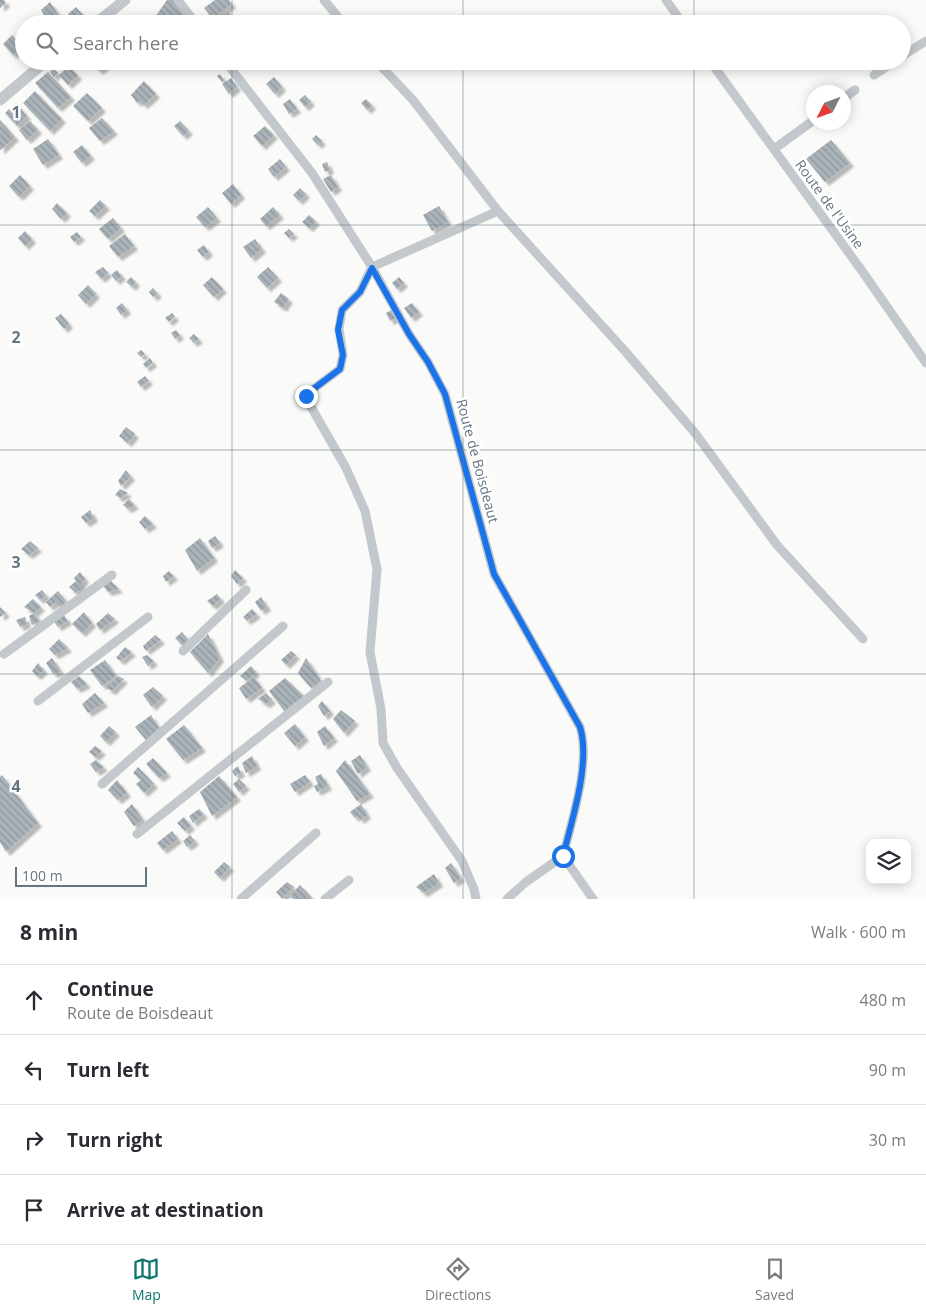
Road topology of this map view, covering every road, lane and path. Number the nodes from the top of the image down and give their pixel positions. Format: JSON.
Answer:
{"nodes":[{"id":1,"x":125,"y":0,"type":"edge"},
{"id":2,"x":178,"y":0,"type":"edge"},
{"id":3,"x":324,"y":0,"type":"edge"},
{"id":4,"x":666,"y":0,"type":"edge"},
{"id":5,"x":106,"y":15,"type":"edge"},
{"id":6,"x":189,"y":15,"type":"edge"},
{"id":7,"x":336,"y":15,"type":"edge"},
{"id":8,"x":677,"y":15,"type":"edge"},
{"id":9,"x":926,"y":41,"type":"edge"},
{"id":10,"x":911,"y":50,"type":"edge"},
{"id":11,"x":35,"y":70,"type":"edge"},
{"id":12,"x":232,"y":70,"type":"edge"},
{"id":13,"x":385,"y":70,"type":"edge"},
{"id":14,"x":717,"y":70,"type":"edge"},
{"id":15,"x":882,"y":70,"type":"edge"},
{"id":16,"x":874,"y":75,"type":"dead end"},
{"id":17,"x":855,"y":90,"type":"dead end"},
{"id":18,"x":851,"y":93,"type":"edge"},
{"id":19,"x":0,"y":100,"type":"edge"},
{"id":20,"x":806,"y":126,"type":"edge"},
{"id":21,"x":774,"y":149,"type":"junction"},
{"id":22,"x":498,"y":211,"type":"junction"},
{"id":23,"x":372,"y":268,"type":"junction"},
{"id":24,"x":926,"y":364,"type":"edge"},
{"id":25,"x":112,"y":575,"type":"dead end"},
{"id":26,"x":246,"y":590,"type":"dead end"},
{"id":27,"x":148,"y":617,"type":"dead end"},
{"id":28,"x":283,"y":626,"type":"dead end"},
{"id":29,"x":863,"y":639,"type":"dead end"},
{"id":30,"x":183,"y":651,"type":"dead end"},
{"id":31,"x":4,"y":654,"type":"dead end"},
{"id":32,"x":328,"y":682,"type":"dead end"},
{"id":33,"x":38,"y":701,"type":"dead end"},
{"id":34,"x":102,"y":784,"type":"dead end"},
{"id":35,"x":316,"y":833,"type":"dead end"},
{"id":36,"x":137,"y":834,"type":"dead end"},
{"id":37,"x":563,"y":856,"type":"junction"},
{"id":38,"x":349,"y":880,"type":"dead end"},
{"id":39,"x":241,"y":899,"type":"edge"},
{"id":40,"x":325,"y":899,"type":"edge"},
{"id":41,"x":476,"y":899,"type":"edge"},
{"id":42,"x":507,"y":899,"type":"edge"},
{"id":43,"x":593,"y":899,"type":"edge"}],
"edges":[{"from":1,"to":5,"type":"street"},
{"from":2,"to":6,"type":"street"},
{"from":3,"to":7,"type":"street"},
{"from":4,"to":8,"type":"street"},
{"from":9,"to":10,"type":"street"},
{"from":11,"to":19,"type":"street"},
{"from":12,"to":23,"type":"street","name":"Route de Boisdeaut"},
{"from":13,"to":22,"type":"street"},
{"from":14,"to":21,"type":"street","name":"Route de l'Usine"},
{"from":15,"to":16,"type":"street"},
{"from":17,"to":18,"type":"street"},
{"from":20,"to":21,"type":"street"},
{"from":21,"to":24,"type":"street","name":"Route de l'Usine"},
{"from":22,"to":23,"type":"street"},
{"from":22,"to":29,"type":"street"},
{"from":23,"to":37,"type":"street","name":"Route de Boisdeaut"},
{"from":23,"to":41,"type":"street"},
{"from":25,"to":31,"type":"street"},
{"from":26,"to":30,"type":"street"},
{"from":27,"to":33,"type":"street"},
{"from":28,"to":34,"type":"street"},
{"from":32,"to":36,"type":"street"},
{"from":35,"to":39,"type":"street"},
{"from":37,"to":42,"type":"street"},
{"from":37,"to":43,"type":"street"},
{"from":38,"to":40,"type":"street"}]}
